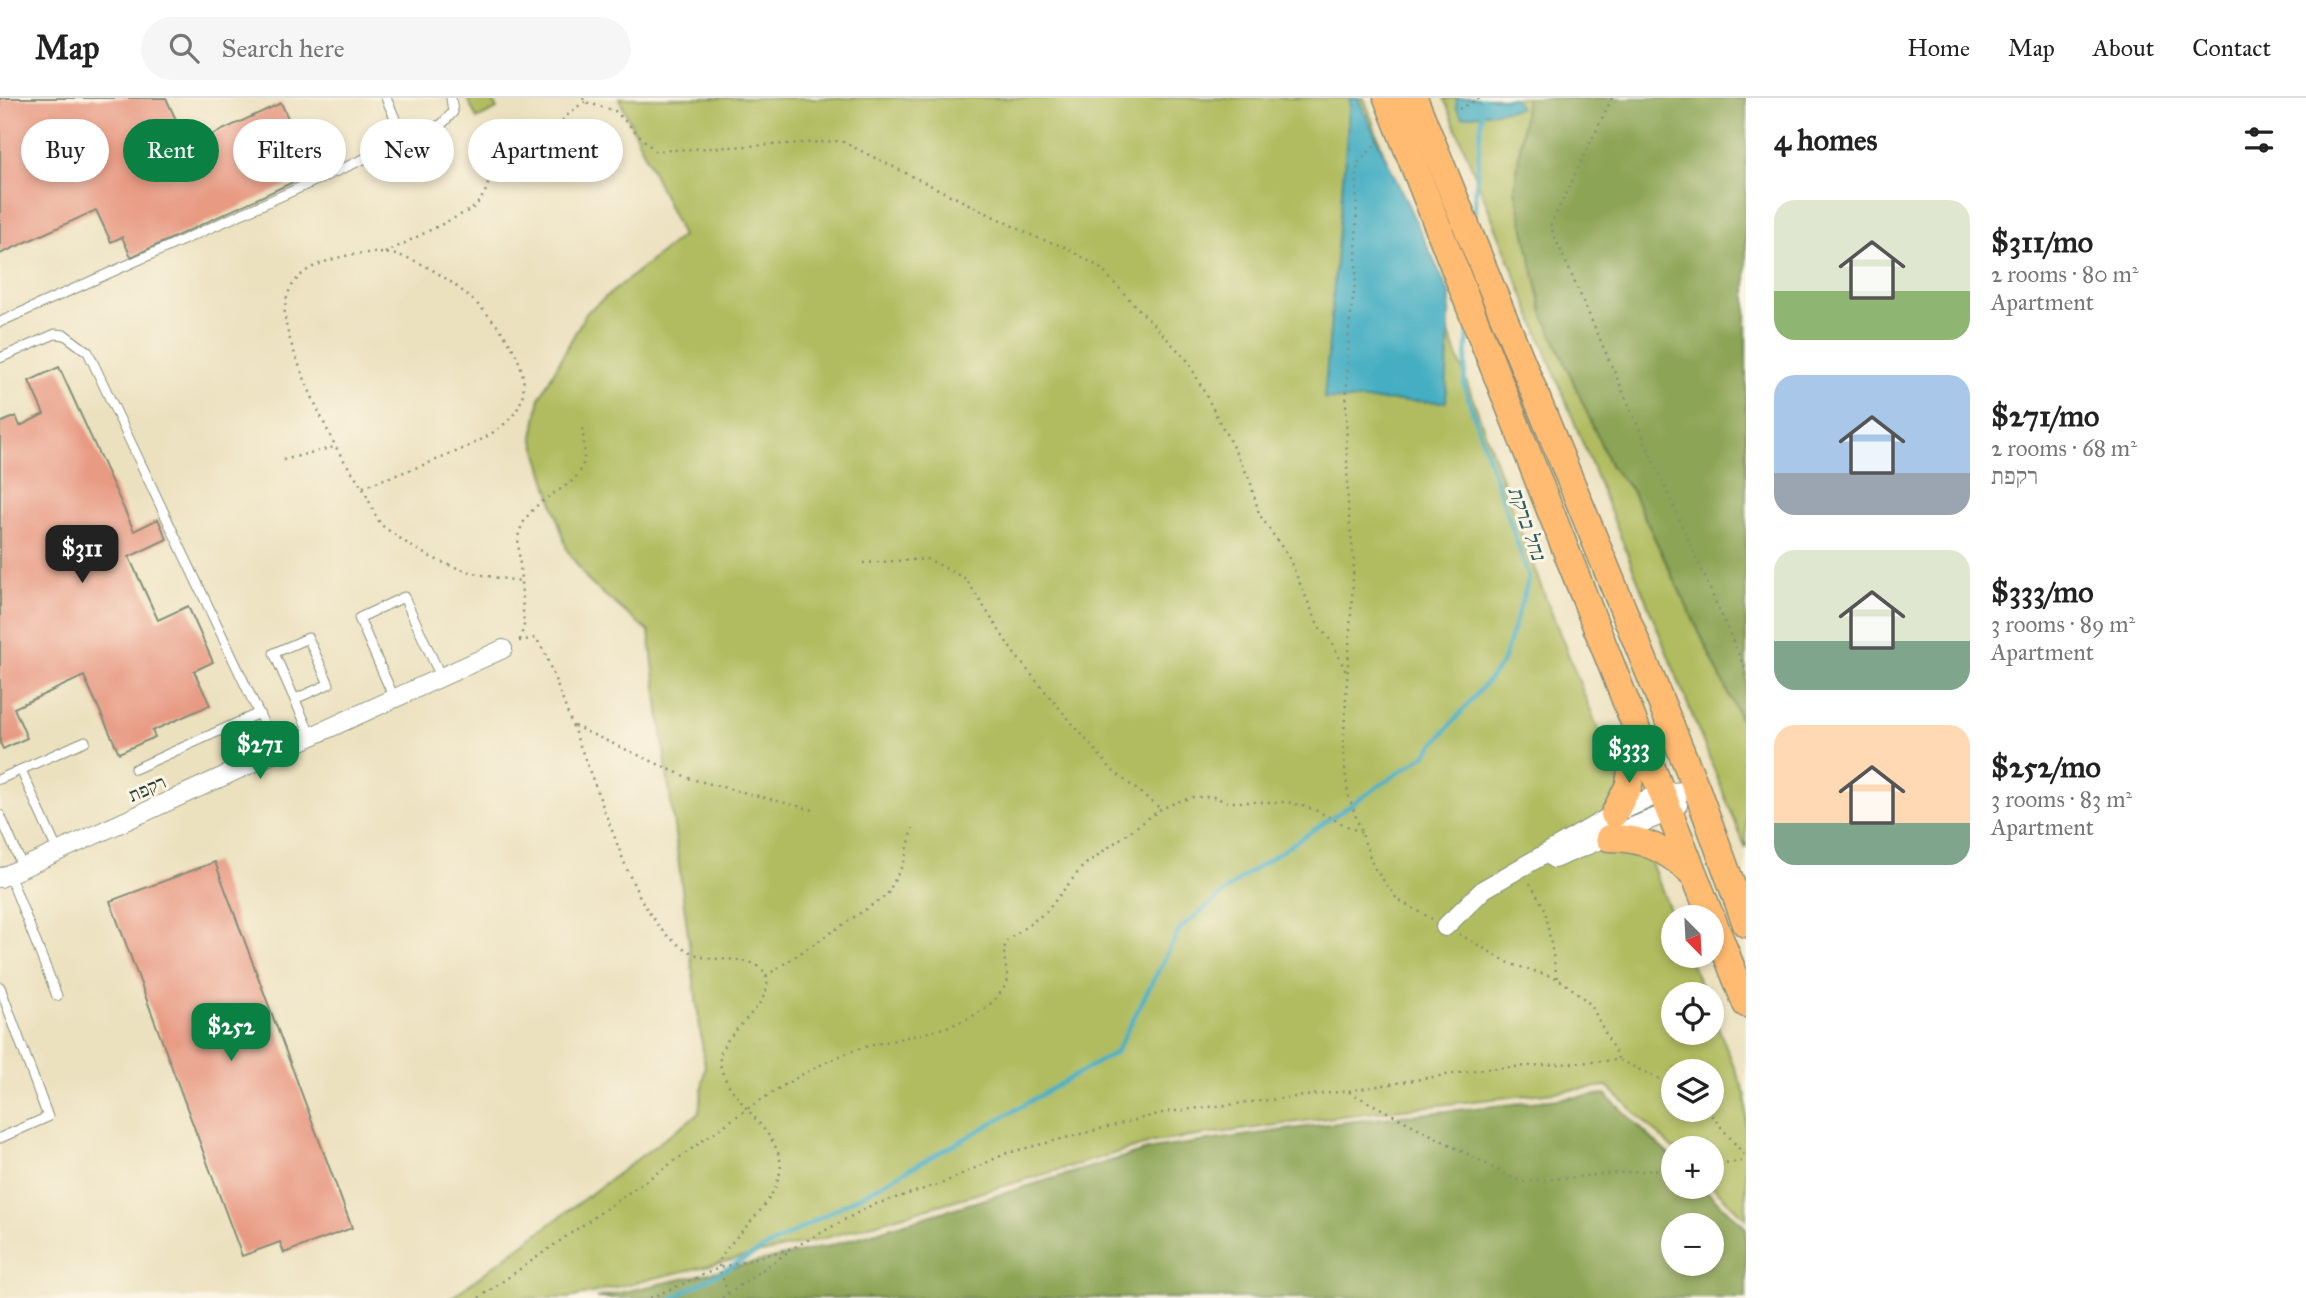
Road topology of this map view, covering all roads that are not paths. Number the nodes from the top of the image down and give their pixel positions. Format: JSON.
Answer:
{"nodes":[{"id":1,"x":386,"y":98,"type":"edge"},
{"id":2,"x":451,"y":98,"type":"edge"},
{"id":3,"x":1387,"y":98,"type":"edge"},
{"id":4,"x":1414,"y":98,"type":"edge"},
{"id":5,"x":395,"y":119,"type":"edge"},
{"id":6,"x":447,"y":119,"type":"edge"},
{"id":7,"x":360,"y":161,"type":"edge"},
{"id":8,"x":0,"y":321,"type":"edge"},
{"id":9,"x":0,"y":358,"type":"edge"},
{"id":10,"x":511,"y":645,"type":"road end"},
{"id":11,"x":441,"y":677,"type":"junction"},
{"id":12,"x":394,"y":698,"type":"junction"},
{"id":13,"x":295,"y":699,"type":"junction"},
{"id":14,"x":259,"y":713,"type":"junction"},
{"id":15,"x":1636,"y":730,"type":"junction"},
{"id":16,"x":311,"y":736,"type":"junction"},
{"id":17,"x":85,"y":741,"type":"dead end"},
{"id":18,"x":277,"y":752,"type":"junction"},
{"id":19,"x":135,"y":769,"type":"dead end"},
{"id":20,"x":20,"y":770,"type":"junction"},
{"id":21,"x":0,"y":779,"type":"edge"},
{"id":22,"x":1696,"y":790,"type":"junction"},
{"id":23,"x":1665,"y":802,"type":"junction"},
{"id":24,"x":0,"y":815,"type":"edge"},
{"id":25,"x":1612,"y":826,"type":"junction"},
{"id":26,"x":58,"y":852,"type":"junction"},
{"id":27,"x":11,"y":873,"type":"edge"},
{"id":28,"x":1695,"y":876,"type":"junction"},
{"id":29,"x":1501,"y":879,"type":"junction"},
{"id":30,"x":1706,"y":905,"type":"edge"},
{"id":31,"x":1746,"y":925,"type":"edge"},
{"id":32,"x":1446,"y":927,"type":"road end"},
{"id":33,"x":1724,"y":950,"type":"edge"},
{"id":34,"x":0,"y":987,"type":"edge"},
{"id":35,"x":57,"y":996,"type":"dead end"},
{"id":36,"x":1746,"y":1004,"type":"edge"},
{"id":37,"x":0,"y":1138,"type":"edge"}],
"edges":[{"from":1,"to":5,"type":"lane"},
{"from":2,"to":6,"type":"lane"},
{"from":3,"to":15,"type":"main road"},
{"from":4,"to":22,"type":"main road"},
{"from":7,"to":8,"type":"lane"},
{"from":9,"to":14,"type":"lane"},
{"from":10,"to":11,"type":"street","name":"רקפת"},
{"from":11,"to":12,"type":"street","name":"רקפת"},
{"from":11,"to":12,"type":"lane"},
{"from":12,"to":16,"type":"street","name":"רקפת"},
{"from":13,"to":13,"type":"lane"},
{"from":13,"to":16,"type":"lane"},
{"from":14,"to":18,"type":"lane"},
{"from":14,"to":19,"type":"lane"},
{"from":15,"to":23,"type":"main road"},
{"from":15,"to":25,"type":"main road"},
{"from":16,"to":18,"type":"street","name":"רקפת"},
{"from":17,"to":20,"type":"lane"},
{"from":18,"to":26,"type":"street","name":"רקפת"},
{"from":20,"to":21,"type":"lane"},
{"from":20,"to":26,"type":"lane"},
{"from":22,"to":23,"type":"street"},
{"from":22,"to":31,"type":"main road"},
{"from":23,"to":25,"type":"street"},
{"from":23,"to":28,"type":"main road"},
{"from":24,"to":27,"type":"lane"},
{"from":25,"to":28,"type":"main road"},
{"from":25,"to":29,"type":"street"},
{"from":25,"to":29,"type":"street"},
{"from":26,"to":27,"type":"street","name":"רקפת"},
{"from":27,"to":35,"type":"lane"},
{"from":28,"to":30,"type":"main road"},
{"from":29,"to":32,"type":"street"},
{"from":33,"to":36,"type":"main road"},
{"from":34,"to":37,"type":"lane"}]}
